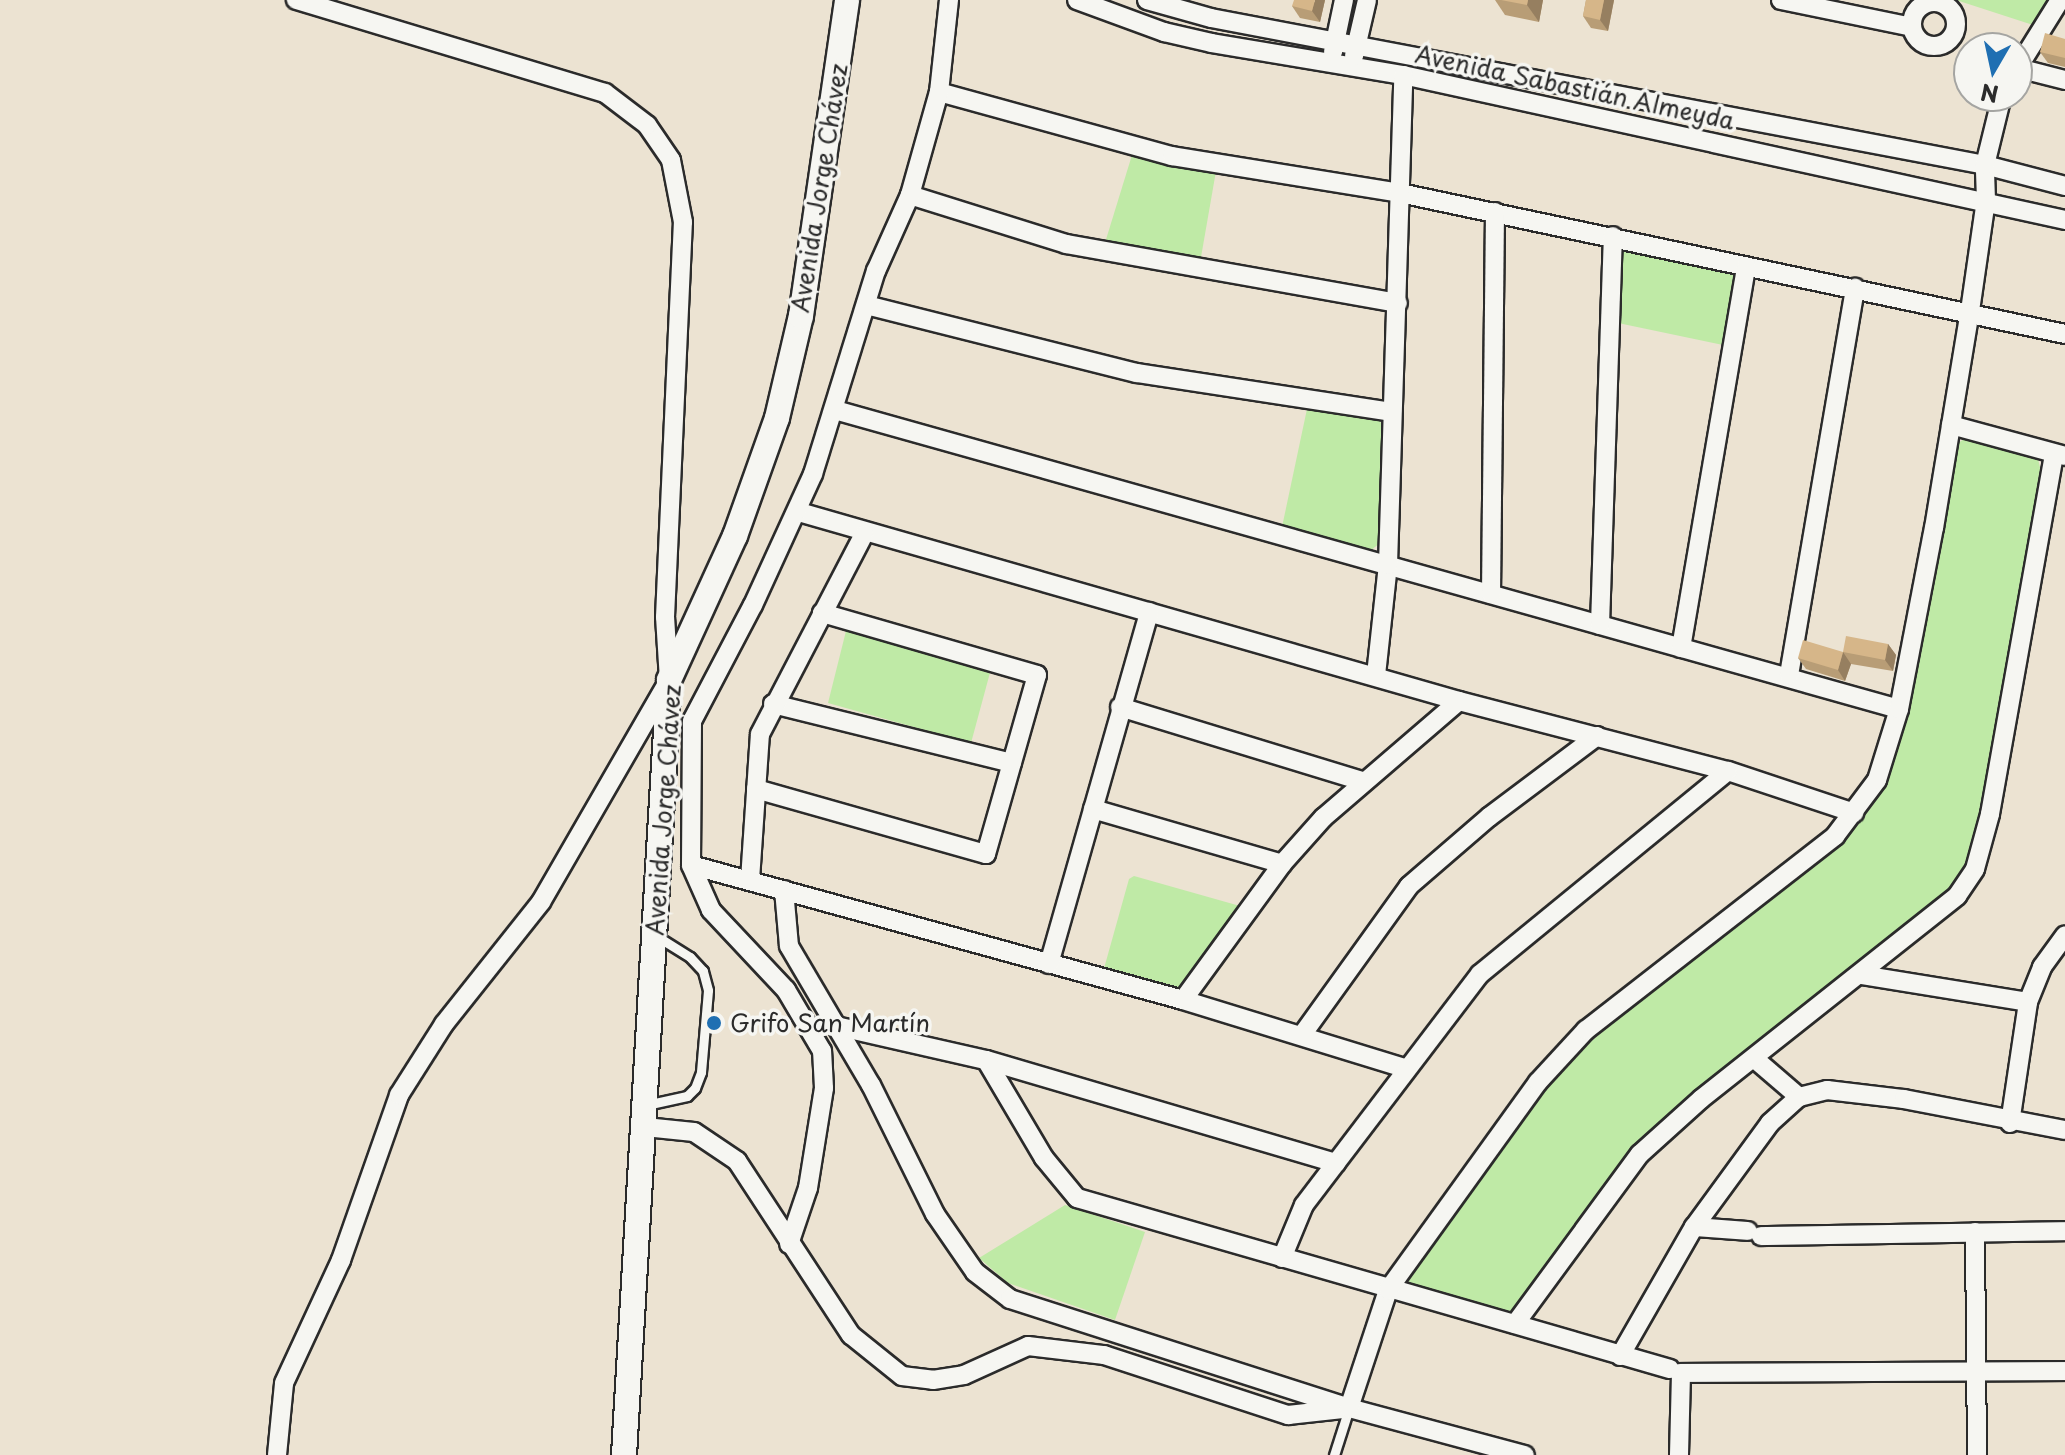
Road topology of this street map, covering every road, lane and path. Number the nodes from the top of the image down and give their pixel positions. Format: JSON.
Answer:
{"nodes":[{"id":1,"x":296,"y":0,"type":"edge"},
{"id":2,"x":847,"y":0,"type":"edge"},
{"id":3,"x":949,"y":0,"type":"edge"},
{"id":4,"x":1077,"y":0,"type":"edge"},
{"id":5,"x":1147,"y":0,"type":"edge"},
{"id":6,"x":1344,"y":0,"type":"edge"},
{"id":7,"x":1367,"y":0,"type":"edge"},
{"id":8,"x":1781,"y":0,"type":"edge"},
{"id":9,"x":2060,"y":0,"type":"edge"},
{"id":10,"x":1912,"y":27,"type":"dead end"},
{"id":11,"x":1336,"y":40,"type":"junction"},
{"id":12,"x":2033,"y":43,"type":"edge"},
{"id":13,"x":1356,"y":45,"type":"junction"},
{"id":14,"x":1330,"y":63,"type":"junction"},
{"id":15,"x":1352,"y":66,"type":"junction"},
{"id":16,"x":2033,"y":72,"type":"edge"},
{"id":17,"x":1403,"y":75,"type":"junction"},
{"id":18,"x":2065,"y":80,"type":"edge"},
{"id":19,"x":939,"y":92,"type":"junction"},
{"id":20,"x":1998,"y":112,"type":"edge"},
{"id":21,"x":1985,"y":165,"type":"junction"},
{"id":22,"x":2065,"y":186,"type":"edge"},
{"id":23,"x":1400,"y":193,"type":"junction"},
{"id":24,"x":910,"y":195,"type":"junction"},
{"id":25,"x":1986,"y":200,"type":"junction"},
{"id":26,"x":1495,"y":212,"type":"junction"},
{"id":27,"x":2065,"y":220,"type":"edge"},
{"id":28,"x":1613,"y":236,"type":"junction"},
{"id":29,"x":1746,"y":266,"type":"junction"},
{"id":30,"x":1855,"y":288,"type":"junction"},
{"id":31,"x":1398,"y":303,"type":"junction"},
{"id":32,"x":866,"y":305,"type":"junction"},
{"id":33,"x":1970,"y":311,"type":"junction"},
{"id":34,"x":2065,"y":334,"type":"edge"},
{"id":35,"x":835,"y":410,"type":"junction"},
{"id":36,"x":1392,"y":412,"type":"junction"},
{"id":37,"x":1951,"y":425,"type":"junction"},
{"id":38,"x":2060,"y":455,"type":"edge"},
{"id":39,"x":799,"y":512,"type":"junction"},
{"id":40,"x":864,"y":534,"type":"junction"},
{"id":41,"x":1388,"y":565,"type":"junction"},
{"id":42,"x":1491,"y":594,"type":"junction"},
{"id":43,"x":1149,"y":612,"type":"junction"},
{"id":44,"x":822,"y":613,"type":"junction"},
{"id":45,"x":1600,"y":625,"type":"junction"},
{"id":46,"x":1681,"y":648,"type":"junction"},
{"id":47,"x":1376,"y":675,"type":"junction"},
{"id":48,"x":1789,"y":675,"type":"junction"},
{"id":49,"x":669,"y":680,"type":"junction"},
{"id":50,"x":1459,"y":701,"type":"junction"},
{"id":51,"x":773,"y":704,"type":"junction"},
{"id":52,"x":1120,"y":707,"type":"junction"},
{"id":53,"x":1899,"y":709,"type":"junction"},
{"id":54,"x":1597,"y":736,"type":"junction"},
{"id":55,"x":1012,"y":763,"type":"junction"},
{"id":56,"x":1728,"y":771,"type":"junction"},
{"id":57,"x":1362,"y":781,"type":"junction"},
{"id":58,"x":756,"y":789,"type":"junction"},
{"id":59,"x":1093,"y":809,"type":"junction"},
{"id":60,"x":1854,"y":813,"type":"junction"},
{"id":61,"x":1282,"y":864,"type":"junction"},
{"id":62,"x":691,"y":865,"type":"junction"},
{"id":63,"x":750,"y":880,"type":"junction"},
{"id":64,"x":784,"y":890,"type":"junction"},
{"id":65,"x":654,"y":934,"type":"junction"},
{"id":66,"x":2065,"y":935,"type":"edge"},
{"id":67,"x":1049,"y":964,"type":"junction"},
{"id":68,"x":1862,"y":975,"type":"junction"},
{"id":69,"x":1183,"y":1000,"type":"junction"},
{"id":70,"x":2028,"y":1002,"type":"junction"},
{"id":71,"x":836,"y":1026,"type":"junction"},
{"id":72,"x":1302,"y":1035,"type":"junction"},
{"id":73,"x":986,"y":1060,"type":"junction"},
{"id":74,"x":1756,"y":1060,"type":"junction"},
{"id":75,"x":1407,"y":1069,"type":"junction"},
{"id":76,"x":1034,"y":1074,"type":"junction"},
{"id":77,"x":1799,"y":1097,"type":"junction"},
{"id":78,"x":1008,"y":1101,"type":"junction"},
{"id":79,"x":646,"y":1116,"type":"junction"},
{"id":80,"x":2010,"y":1123,"type":"junction"},
{"id":81,"x":2065,"y":1130,"type":"edge"},
{"id":82,"x":1336,"y":1163,"type":"junction"},
{"id":83,"x":1694,"y":1227,"type":"junction"},
{"id":84,"x":2065,"y":1231,"type":"edge"},
{"id":85,"x":1975,"y":1232,"type":"junction"},
{"id":86,"x":789,"y":1244,"type":"junction"},
{"id":87,"x":1282,"y":1258,"type":"junction"},
{"id":88,"x":1388,"y":1290,"type":"junction"},
{"id":89,"x":1515,"y":1324,"type":"junction"},
{"id":90,"x":1620,"y":1356,"type":"junction"},
{"id":91,"x":1675,"y":1371,"type":"junction"},
{"id":92,"x":2065,"y":1371,"type":"edge"},
{"id":93,"x":1975,"y":1372,"type":"junction"},
{"id":94,"x":1349,"y":1408,"type":"junction"},
{"id":95,"x":277,"y":1455,"type":"edge"},
{"id":96,"x":624,"y":1455,"type":"edge"},
{"id":97,"x":1334,"y":1455,"type":"edge"},
{"id":98,"x":1525,"y":1455,"type":"edge"},
{"id":99,"x":1679,"y":1455,"type":"edge"},
{"id":100,"x":1977,"y":1455,"type":"edge"}],
"edges":[{"from":1,"to":49,"type":"street"},
{"from":2,"to":49,"type":"main road","name":"Avenida Jorge Chávez"},
{"from":3,"to":19,"type":"street"},
{"from":4,"to":14,"type":"street","name":"Avenida Sabastián Almeyda"},
{"from":5,"to":11,"type":"street","name":"Avenida Sabastián Almeyda"},
{"from":6,"to":11,"type":"street"},
{"from":7,"to":13,"type":"street"},
{"from":8,"to":10,"type":"street"},
{"from":9,"to":12,"type":"street"},
{"from":11,"to":13,"type":"street","name":"Avenida Sabastián Almeyda"},
{"from":11,"to":14,"type":"street"},
{"from":13,"to":15,"type":"street"},
{"from":13,"to":21,"type":"street","name":"Avenida Sabastián Almeyda"},
{"from":14,"to":15,"type":"street","name":"Avenida Sabastián Almeyda"},
{"from":15,"to":17,"type":"street","name":"Avenida Sabastián Almeyda"},
{"from":16,"to":18,"type":"street"},
{"from":17,"to":23,"type":"street"},
{"from":17,"to":25,"type":"street","name":"Avenida Sabastián Almeyda"},
{"from":19,"to":23,"type":"street"},
{"from":19,"to":24,"type":"street"},
{"from":20,"to":21,"type":"street"},
{"from":21,"to":22,"type":"street","name":"Avenida Sabastián Almeyda"},
{"from":21,"to":25,"type":"street"},
{"from":23,"to":26,"type":"street"},
{"from":23,"to":31,"type":"street"},
{"from":24,"to":31,"type":"street"},
{"from":24,"to":32,"type":"street"},
{"from":25,"to":27,"type":"street","name":"Avenida Sabastián Almeyda"},
{"from":25,"to":33,"type":"street"},
{"from":26,"to":28,"type":"street"},
{"from":26,"to":42,"type":"street"},
{"from":28,"to":29,"type":"street"},
{"from":28,"to":45,"type":"street"},
{"from":29,"to":30,"type":"street"},
{"from":29,"to":46,"type":"street"},
{"from":30,"to":33,"type":"street"},
{"from":30,"to":48,"type":"street"},
{"from":31,"to":36,"type":"street"},
{"from":32,"to":35,"type":"street"},
{"from":32,"to":36,"type":"street"},
{"from":33,"to":34,"type":"street"},
{"from":33,"to":37,"type":"street"},
{"from":35,"to":39,"type":"street"},
{"from":35,"to":41,"type":"street"},
{"from":36,"to":41,"type":"street"},
{"from":37,"to":38,"type":"street"},
{"from":37,"to":53,"type":"street"},
{"from":38,"to":68,"type":"street"},
{"from":39,"to":40,"type":"street"},
{"from":39,"to":62,"type":"street"},
{"from":40,"to":43,"type":"street"},
{"from":40,"to":44,"type":"street"},
{"from":41,"to":42,"type":"street"},
{"from":41,"to":47,"type":"street"},
{"from":42,"to":45,"type":"street"},
{"from":43,"to":47,"type":"street"},
{"from":43,"to":52,"type":"street"},
{"from":44,"to":51,"type":"street"},
{"from":44,"to":55,"type":"street"},
{"from":45,"to":46,"type":"street"},
{"from":46,"to":48,"type":"street"},
{"from":47,"to":50,"type":"street"},
{"from":48,"to":53,"type":"street"},
{"from":49,"to":65,"type":"main road","name":"Avenida Jorge Chávez"},
{"from":49,"to":95,"type":"street"},
{"from":50,"to":54,"type":"street"},
{"from":50,"to":57,"type":"street"},
{"from":51,"to":55,"type":"street"},
{"from":51,"to":58,"type":"street"},
{"from":52,"to":57,"type":"street"},
{"from":52,"to":59,"type":"street"},
{"from":53,"to":60,"type":"street"},
{"from":54,"to":56,"type":"street"},
{"from":54,"to":72,"type":"street"},
{"from":55,"to":58,"type":"street"},
{"from":56,"to":60,"type":"street"},
{"from":56,"to":75,"type":"street"},
{"from":57,"to":61,"type":"street"},
{"from":58,"to":63,"type":"street"},
{"from":59,"to":61,"type":"street"},
{"from":59,"to":67,"type":"street"},
{"from":60,"to":88,"type":"street"},
{"from":61,"to":69,"type":"street"},
{"from":62,"to":63,"type":"street"},
{"from":62,"to":86,"type":"street"},
{"from":63,"to":64,"type":"street"},
{"from":64,"to":67,"type":"street"},
{"from":64,"to":71,"type":"street"},
{"from":65,"to":79,"type":"main road","name":"Avenida Jorge Chávez"},
{"from":65,"to":79,"type":"lane"},
{"from":66,"to":70,"type":"street"},
{"from":67,"to":69,"type":"street"},
{"from":68,"to":70,"type":"street"},
{"from":68,"to":74,"type":"street"},
{"from":69,"to":72,"type":"street"},
{"from":70,"to":80,"type":"street"},
{"from":71,"to":73,"type":"street"},
{"from":71,"to":94,"type":"street"},
{"from":72,"to":75,"type":"street"},
{"from":73,"to":76,"type":"street"},
{"from":73,"to":78,"type":"street"},
{"from":74,"to":77,"type":"street"},
{"from":74,"to":89,"type":"street"},
{"from":75,"to":82,"type":"street"},
{"from":76,"to":78,"type":"street"},
{"from":76,"to":82,"type":"street"},
{"from":77,"to":80,"type":"street"},
{"from":77,"to":83,"type":"street"},
{"from":78,"to":87,"type":"street"},
{"from":79,"to":86,"type":"street"},
{"from":79,"to":96,"type":"main road","name":"Avenida Jorge Chávez"},
{"from":80,"to":81,"type":"street"},
{"from":82,"to":87,"type":"street"},
{"from":83,"to":85,"type":"street"},
{"from":83,"to":90,"type":"street"},
{"from":84,"to":85,"type":"street"},
{"from":85,"to":93,"type":"street"},
{"from":86,"to":94,"type":"street"},
{"from":87,"to":88,"type":"street"},
{"from":88,"to":89,"type":"street"},
{"from":88,"to":94,"type":"street"},
{"from":89,"to":90,"type":"street"},
{"from":90,"to":91,"type":"street"},
{"from":91,"to":93,"type":"street"},
{"from":91,"to":99,"type":"street"},
{"from":92,"to":93,"type":"street"},
{"from":93,"to":100,"type":"street"},
{"from":94,"to":97,"type":"lane"},
{"from":94,"to":98,"type":"street"}]}
